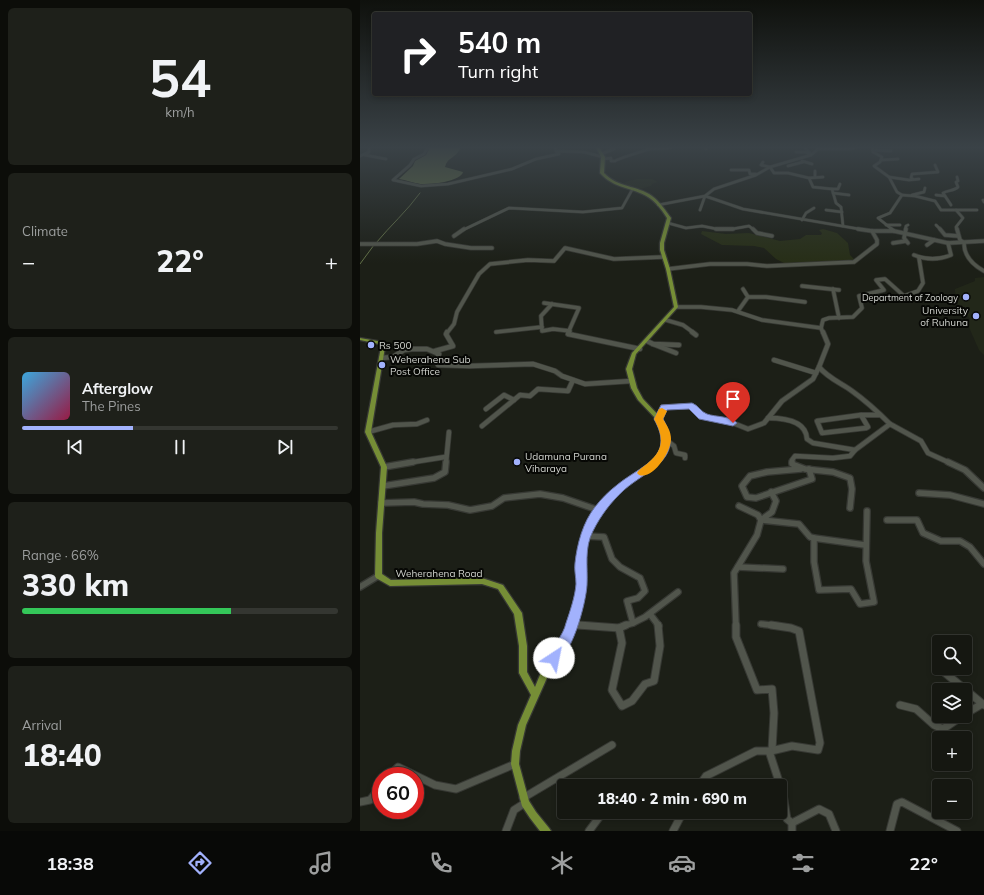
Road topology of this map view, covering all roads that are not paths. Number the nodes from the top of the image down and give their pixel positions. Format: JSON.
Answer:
{"nodes":[{"id":1,"x":622,"y":186,"type":"edge"},
{"id":2,"x":723,"y":186,"type":"edge"},
{"id":3,"x":812,"y":186,"type":"edge"},
{"id":4,"x":839,"y":186,"type":"edge"},
{"id":5,"x":894,"y":186,"type":"edge"},
{"id":6,"x":958,"y":186,"type":"edge"},
{"id":7,"x":925,"y":188,"type":"dead end"},
{"id":8,"x":832,"y":189,"type":"junction"},
{"id":9,"x":632,"y":190,"type":"junction"},
{"id":10,"x":833,"y":193,"type":"junction"},
{"id":11,"x":902,"y":195,"type":"junction"},
{"id":12,"x":936,"y":195,"type":"dead end"},
{"id":13,"x":704,"y":196,"type":"junction"},
{"id":14,"x":849,"y":196,"type":"dead end"},
{"id":15,"x":910,"y":196,"type":"junction"},
{"id":16,"x":945,"y":196,"type":"junction"},
{"id":17,"x":658,"y":205,"type":"junction"},
{"id":18,"x":814,"y":208,"type":"dead end"},
{"id":19,"x":700,"y":210,"type":"dead end"},
{"id":20,"x":826,"y":210,"type":"dead end"},
{"id":21,"x":956,"y":210,"type":"junction"},
{"id":22,"x":978,"y":210,"type":"dead end"},
{"id":23,"x":842,"y":212,"type":"junction"},
{"id":24,"x":817,"y":217,"type":"dead end"},
{"id":25,"x":802,"y":220,"type":"junction"},
{"id":26,"x":816,"y":222,"type":"junction"},
{"id":27,"x":668,"y":223,"type":"junction"},
{"id":28,"x":886,"y":225,"type":"junction"},
{"id":29,"x":900,"y":225,"type":"dead end"},
{"id":30,"x":908,"y":225,"type":"dead end"},
{"id":31,"x":936,"y":225,"type":"dead end"},
{"id":32,"x":843,"y":226,"type":"junction"},
{"id":33,"x":872,"y":231,"type":"junction"},
{"id":34,"x":881,"y":231,"type":"junction"},
{"id":35,"x":894,"y":231,"type":"junction"},
{"id":36,"x":904,"y":233,"type":"junction"},
{"id":37,"x":454,"y":236,"type":"dead end"},
{"id":38,"x":772,"y":236,"type":"dead end"},
{"id":39,"x":958,"y":236,"type":"junction"},
{"id":40,"x":886,"y":237,"type":"dead end"},
{"id":41,"x":934,"y":240,"type":"junction"},
{"id":42,"x":982,"y":241,"type":"edge"},
{"id":43,"x":893,"y":243,"type":"dead end"},
{"id":44,"x":948,"y":243,"type":"junction"},
{"id":45,"x":964,"y":243,"type":"junction"},
{"id":46,"x":360,"y":244,"type":"edge"},
{"id":47,"x":927,"y":245,"type":"dead end"},
{"id":48,"x":984,"y":246,"type":"edge"},
{"id":49,"x":492,"y":248,"type":"dead end"},
{"id":50,"x":914,"y":255,"type":"dead end"},
{"id":51,"x":663,"y":257,"type":"junction"},
{"id":52,"x":919,"y":258,"type":"junction"},
{"id":53,"x":668,"y":269,"type":"junction"},
{"id":54,"x":984,"y":271,"type":"edge"},
{"id":55,"x":802,"y":286,"type":"dead end"},
{"id":56,"x":834,"y":289,"type":"junction"},
{"id":57,"x":743,"y":290,"type":"dead end"},
{"id":58,"x":839,"y":290,"type":"dead end"},
{"id":59,"x":748,"y":297,"type":"junction"},
{"id":60,"x":805,"y":302,"type":"dead end"},
{"id":61,"x":544,"y":303,"type":"dead end"},
{"id":62,"x":552,"y":304,"type":"junction"},
{"id":63,"x":676,"y":307,"type":"junction"},
{"id":64,"x":738,"y":310,"type":"junction"},
{"id":65,"x":839,"y":318,"type":"junction"},
{"id":66,"x":666,"y":320,"type":"junction"},
{"id":67,"x":542,"y":327,"type":"junction"},
{"id":68,"x":821,"y":328,"type":"junction"},
{"id":69,"x":570,"y":331,"type":"junction"},
{"id":70,"x":496,"y":332,"type":"dead end"},
{"id":71,"x":696,"y":335,"type":"dead end"},
{"id":72,"x":360,"y":339,"type":"edge"},
{"id":73,"x":647,"y":341,"type":"junction"},
{"id":74,"x":653,"y":344,"type":"junction"},
{"id":75,"x":679,"y":345,"type":"dead end"},
{"id":76,"x":640,"y":349,"type":"junction"},
{"id":77,"x":435,"y":351,"type":"junction"},
{"id":78,"x":676,"y":353,"type":"dead end"},
{"id":79,"x":381,"y":358,"type":"junction"},
{"id":80,"x":774,"y":360,"type":"dead end"},
{"id":81,"x":819,"y":367,"type":"junction"},
{"id":82,"x":816,"y":373,"type":"junction"},
{"id":83,"x":573,"y":380,"type":"junction"},
{"id":84,"x":630,"y":381,"type":"junction"},
{"id":85,"x":514,"y":400,"type":"junction"},
{"id":86,"x":486,"y":409,"type":"dead end"},
{"id":87,"x":861,"y":415,"type":"junction"},
{"id":88,"x":880,"y":415,"type":"junction"},
{"id":89,"x":768,"y":418,"type":"junction"},
{"id":90,"x":659,"y":419,"type":"junction"},
{"id":91,"x":428,"y":420,"type":"dead end"},
{"id":92,"x":890,"y":424,"type":"junction"},
{"id":93,"x":482,"y":426,"type":"dead end"},
{"id":94,"x":368,"y":432,"type":"junction"},
{"id":95,"x":449,"y":432,"type":"dead end"},
{"id":96,"x":666,"y":440,"type":"junction"},
{"id":97,"x":855,"y":450,"type":"junction"},
{"id":98,"x":445,"y":457,"type":"junction"},
{"id":99,"x":685,"y":458,"type":"dead end"},
{"id":100,"x":384,"y":467,"type":"junction"},
{"id":101,"x":807,"y":469,"type":"junction"},
{"id":102,"x":383,"y":486,"type":"junction"},
{"id":103,"x":984,"y":488,"type":"edge"},
{"id":104,"x":771,"y":492,"type":"junction"},
{"id":105,"x":919,"y":493,"type":"dead end"},
{"id":106,"x":382,"y":503,"type":"junction"},
{"id":107,"x":984,"y":504,"type":"edge"},
{"id":108,"x":739,"y":506,"type":"dead end"},
{"id":109,"x":850,"y":508,"type":"dead end"},
{"id":110,"x":598,"y":510,"type":"junction"},
{"id":111,"x":867,"y":511,"type":"dead end"},
{"id":112,"x":761,"y":520,"type":"junction"},
{"id":113,"x":887,"y":520,"type":"dead end"},
{"id":114,"x":585,"y":536,"type":"junction"},
{"id":115,"x":814,"y":538,"type":"junction"},
{"id":116,"x":865,"y":545,"type":"junction"},
{"id":117,"x":984,"y":564,"type":"edge"},
{"id":118,"x":738,"y":567,"type":"junction"},
{"id":119,"x":783,"y":568,"type":"dead end"},
{"id":120,"x":378,"y":576,"type":"junction"},
{"id":121,"x":360,"y":587,"type":"edge"},
{"id":122,"x":678,"y":592,"type":"dead end"},
{"id":123,"x":650,"y":614,"type":"junction"},
{"id":124,"x":633,"y":623,"type":"junction"},
{"id":125,"x":761,"y":624,"type":"dead end"},
{"id":126,"x":572,"y":625,"type":"junction"},
{"id":127,"x":620,"y":628,"type":"junction"},
{"id":128,"x":948,"y":675,"type":"edge"},
{"id":129,"x":535,"y":694,"type":"junction"},
{"id":130,"x":983,"y":704,"type":"edge"},
{"id":131,"x":900,"y":705,"type":"dead end"},
{"id":132,"x":972,"y":710,"type":"edge"},
{"id":133,"x":932,"y":722,"type":"edge"},
{"id":134,"x":933,"y":723,"type":"edge"},
{"id":135,"x":951,"y":723,"type":"edge"},
{"id":136,"x":612,"y":745,"type":"dead end"},
{"id":137,"x":770,"y":751,"type":"junction"},
{"id":138,"x":515,"y":764,"type":"junction"},
{"id":139,"x":424,"y":779,"type":"edge"},
{"id":140,"x":704,"y":779,"type":"edge"},
{"id":141,"x":372,"y":798,"type":"edge"},
{"id":142,"x":524,"y":800,"type":"junction"},
{"id":143,"x":360,"y":803,"type":"edge"},
{"id":144,"x":598,"y":819,"type":"edge"},
{"id":145,"x":680,"y":819,"type":"edge"},
{"id":146,"x":792,"y":827,"type":"edge"},
{"id":147,"x":506,"y":831,"type":"edge"},
{"id":148,"x":546,"y":831,"type":"edge"},
{"id":149,"x":589,"y":831,"type":"edge"},
{"id":150,"x":674,"y":831,"type":"edge"},
{"id":151,"x":836,"y":831,"type":"edge"},
{"id":152,"x":890,"y":831,"type":"edge"},
{"id":153,"x":957,"y":831,"type":"edge"}],
"edges":[{"from":1,"to":9,"type":"main road"},
{"from":2,"to":13,"type":"street"},
{"from":3,"to":8,"type":"street"},
{"from":4,"to":8,"type":"street"},
{"from":5,"to":11,"type":"street"},
{"from":6,"to":16,"type":"street"},
{"from":7,"to":15,"type":"street"},
{"from":8,"to":10,"type":"street"},
{"from":9,"to":17,"type":"main road"},
{"from":9,"to":37,"type":"street"},
{"from":10,"to":14,"type":"street"},
{"from":10,"to":23,"type":"street"},
{"from":11,"to":15,"type":"street"},
{"from":11,"to":28,"type":"street"},
{"from":12,"to":16,"type":"street"},
{"from":13,"to":17,"type":"street"},
{"from":13,"to":19,"type":"street"},
{"from":13,"to":25,"type":"street"},
{"from":15,"to":21,"type":"street"},
{"from":16,"to":21,"type":"street"},
{"from":17,"to":27,"type":"main road"},
{"from":18,"to":25,"type":"street"},
{"from":20,"to":23,"type":"street"},
{"from":21,"to":22,"type":"street"},
{"from":21,"to":39,"type":"street"},
{"from":23,"to":32,"type":"street"},
{"from":24,"to":26,"type":"street"},
{"from":25,"to":26,"type":"street"},
{"from":26,"to":32,"type":"street"},
{"from":27,"to":38,"type":"street"},
{"from":27,"to":51,"type":"main road"},
{"from":28,"to":29,"type":"street"},
{"from":28,"to":35,"type":"street"},
{"from":30,"to":36,"type":"street"},
{"from":31,"to":39,"type":"street"},
{"from":32,"to":33,"type":"street"},
{"from":33,"to":34,"type":"street"},
{"from":33,"to":53,"type":"street"},
{"from":34,"to":35,"type":"street"},
{"from":34,"to":40,"type":"street"},
{"from":35,"to":36,"type":"street"},
{"from":36,"to":41,"type":"street"},
{"from":36,"to":43,"type":"street"},
{"from":39,"to":45,"type":"street"},
{"from":41,"to":44,"type":"street"},
{"from":41,"to":47,"type":"street"},
{"from":42,"to":45,"type":"street"},
{"from":42,"to":48,"type":"street"},
{"from":44,"to":45,"type":"street"},
{"from":44,"to":52,"type":"street"},
{"from":45,"to":54,"type":"street"},
{"from":46,"to":49,"type":"street"},
{"from":50,"to":52,"type":"street"},
{"from":51,"to":53,"type":"main road"},
{"from":51,"to":77,"type":"street"},
{"from":52,"to":65,"type":"street"},
{"from":53,"to":63,"type":"main road"},
{"from":55,"to":56,"type":"street"},
{"from":56,"to":58,"type":"street"},
{"from":56,"to":65,"type":"street"},
{"from":57,"to":59,"type":"street"},
{"from":59,"to":60,"type":"street"},
{"from":59,"to":64,"type":"street"},
{"from":61,"to":62,"type":"street"},
{"from":62,"to":67,"type":"street"},
{"from":62,"to":69,"type":"street"},
{"from":63,"to":64,"type":"street"},
{"from":63,"to":66,"type":"main road"},
{"from":64,"to":68,"type":"street"},
{"from":65,"to":68,"type":"street"},
{"from":66,"to":71,"type":"street"},
{"from":66,"to":73,"type":"main road"},
{"from":67,"to":69,"type":"street"},
{"from":67,"to":70,"type":"street"},
{"from":68,"to":81,"type":"street"},
{"from":69,"to":76,"type":"street"},
{"from":72,"to":79,"type":"main road"},
{"from":73,"to":74,"type":"street"},
{"from":73,"to":76,"type":"main road"},
{"from":74,"to":75,"type":"street"},
{"from":74,"to":78,"type":"street"},
{"from":76,"to":84,"type":"main road"},
{"from":77,"to":79,"type":"street"},
{"from":77,"to":83,"type":"street"},
{"from":79,"to":94,"type":"main road"},
{"from":80,"to":82,"type":"street"},
{"from":81,"to":82,"type":"street"},
{"from":81,"to":88,"type":"street"},
{"from":82,"to":89,"type":"street"},
{"from":83,"to":84,"type":"street"},
{"from":83,"to":85,"type":"street"},
{"from":84,"to":90,"type":"main road"},
{"from":85,"to":86,"type":"street"},
{"from":85,"to":93,"type":"street"},
{"from":87,"to":87,"type":"street"},
{"from":87,"to":88,"type":"street"},
{"from":88,"to":92,"type":"street"},
{"from":89,"to":90,"type":"street"},
{"from":89,"to":97,"type":"street"},
{"from":90,"to":96,"type":"main road"},
{"from":91,"to":94,"type":"street"},
{"from":92,"to":97,"type":"street"},
{"from":92,"to":103,"type":"street"},
{"from":94,"to":100,"type":"main road"},
{"from":95,"to":98,"type":"street"},
{"from":96,"to":99,"type":"street"},
{"from":96,"to":110,"type":"main road"},
{"from":97,"to":101,"type":"street"},
{"from":98,"to":100,"type":"street"},
{"from":98,"to":102,"type":"street"},
{"from":100,"to":102,"type":"main road"},
{"from":101,"to":104,"type":"street"},
{"from":101,"to":104,"type":"street"},
{"from":101,"to":109,"type":"street"},
{"from":102,"to":106,"type":"main road"},
{"from":104,"to":112,"type":"street"},
{"from":105,"to":107,"type":"street"},
{"from":106,"to":110,"type":"street"},
{"from":106,"to":120,"type":"main road"},
{"from":108,"to":112,"type":"street"},
{"from":110,"to":114,"type":"main road"},
{"from":111,"to":116,"type":"street"},
{"from":112,"to":115,"type":"street"},
{"from":112,"to":118,"type":"street"},
{"from":113,"to":117,"type":"street"},
{"from":114,"to":124,"type":"street"},
{"from":114,"to":126,"type":"main road"},
{"from":115,"to":116,"type":"street"},
{"from":115,"to":116,"type":"street"},
{"from":118,"to":119,"type":"street"},
{"from":118,"to":137,"type":"street"},
{"from":120,"to":121,"type":"street"},
{"from":120,"to":129,"type":"main road","name":"Weherahena Road"},
{"from":122,"to":123,"type":"street"},
{"from":123,"to":124,"type":"street"},
{"from":123,"to":127,"type":"street"},
{"from":124,"to":127,"type":"street"},
{"from":125,"to":137,"type":"street"},
{"from":126,"to":127,"type":"street"},
{"from":126,"to":129,"type":"main road"},
{"from":128,"to":130,"type":"street"},
{"from":129,"to":138,"type":"main road"},
{"from":130,"to":132,"type":"street"},
{"from":131,"to":133,"type":"street"},
{"from":134,"to":135,"type":"street"},
{"from":136,"to":142,"type":"street"},
{"from":137,"to":140,"type":"street"},
{"from":137,"to":146,"type":"street"},
{"from":138,"to":139,"type":"street"},
{"from":138,"to":142,"type":"main road"},
{"from":141,"to":143,"type":"street"},
{"from":142,"to":147,"type":"street"},
{"from":142,"to":148,"type":"main road"},
{"from":144,"to":149,"type":"street"},
{"from":145,"to":150,"type":"street"},
{"from":146,"to":151,"type":"street"},
{"from":152,"to":153,"type":"street"}]}
